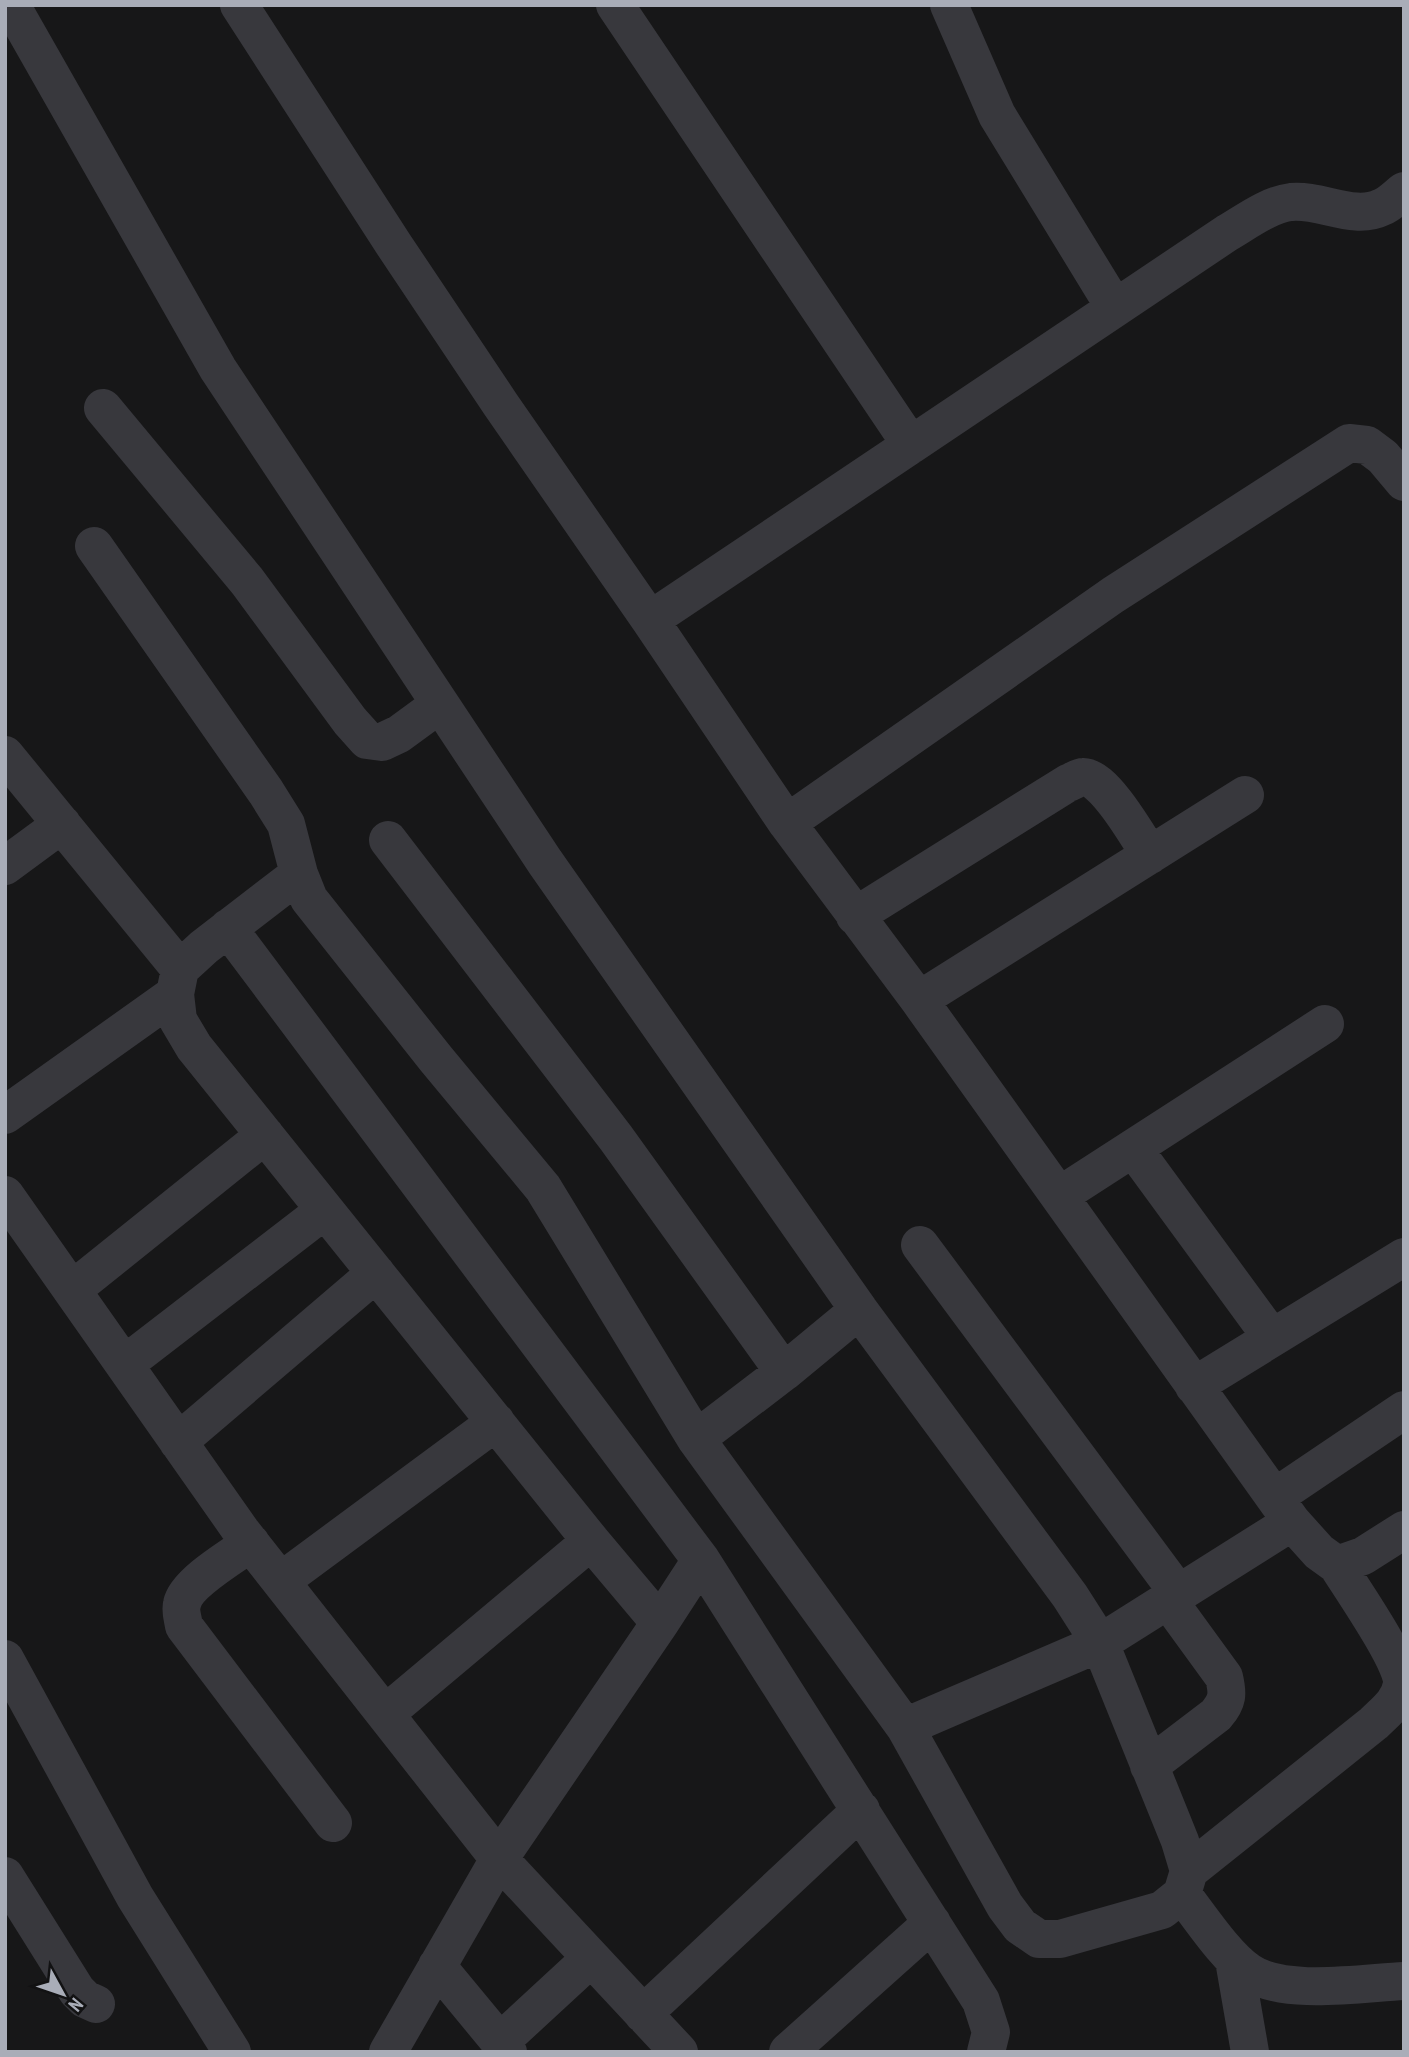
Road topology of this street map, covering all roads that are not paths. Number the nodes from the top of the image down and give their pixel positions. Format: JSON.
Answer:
{"nodes":[{"id":1,"x":11,"y":5,"type":"edge"},
{"id":2,"x":239,"y":5,"type":"edge"},
{"id":3,"x":615,"y":5,"type":"edge"},
{"id":4,"x":949,"y":5,"type":"edge"},
{"id":5,"x":1404,"y":191,"type":"edge"},
{"id":6,"x":1115,"y":308,"type":"junction"},
{"id":7,"x":103,"y":408,"type":"dead end"},
{"id":8,"x":911,"y":445,"type":"junction"},
{"id":9,"x":1404,"y":482,"type":"edge"},
{"id":10,"x":94,"y":546,"type":"dead end"},
{"id":11,"x":650,"y":620,"type":"junction"},
{"id":12,"x":440,"y":704,"type":"junction"},
{"id":13,"x":5,"y":755,"type":"edge"},
{"id":14,"x":1245,"y":795,"type":"dead end"},
{"id":15,"x":787,"y":823,"type":"junction"},
{"id":16,"x":61,"y":824,"type":"junction"},
{"id":17,"x":388,"y":841,"type":"dead end"},
{"id":18,"x":1150,"y":855,"type":"junction"},
{"id":19,"x":5,"y":866,"type":"edge"},
{"id":20,"x":299,"y":874,"type":"junction"},
{"id":21,"x":856,"y":916,"type":"junction"},
{"id":22,"x":228,"y":928,"type":"junction"},
{"id":23,"x":177,"y":982,"type":"junction"},
{"id":24,"x":919,"y":1000,"type":"junction"},
{"id":25,"x":1325,"y":1024,"type":"dead end"},
{"id":26,"x":5,"y":1115,"type":"edge"},
{"id":27,"x":265,"y":1135,"type":"junction"},
{"id":28,"x":1133,"y":1148,"type":"junction"},
{"id":29,"x":5,"y":1195,"type":"edge"},
{"id":30,"x":1059,"y":1196,"type":"junction"},
{"id":31,"x":325,"y":1210,"type":"junction"},
{"id":32,"x":920,"y":1245,"type":"dead end"},
{"id":33,"x":1404,"y":1257,"type":"edge"},
{"id":34,"x":376,"y":1273,"type":"junction"},
{"id":35,"x":72,"y":1290,"type":"junction"},
{"id":36,"x":859,"y":1310,"type":"junction"},
{"id":37,"x":1272,"y":1338,"type":"junction"},
{"id":38,"x":124,"y":1364,"type":"junction"},
{"id":39,"x":784,"y":1372,"type":"junction"},
{"id":40,"x":1194,"y":1386,"type":"junction"},
{"id":41,"x":1404,"y":1410,"type":"edge"},
{"id":42,"x":495,"y":1422,"type":"junction"},
{"id":43,"x":696,"y":1439,"type":"junction"},
{"id":44,"x":178,"y":1442,"type":"junction"},
{"id":45,"x":1284,"y":1509,"type":"junction"},
{"id":46,"x":1404,"y":1530,"type":"edge"},
{"id":47,"x":591,"y":1541,"type":"junction"},
{"id":48,"x":251,"y":1543,"type":"junction"},
{"id":49,"x":701,"y":1560,"type":"junction"},
{"id":50,"x":1337,"y":1565,"type":"junction"},
{"id":51,"x":281,"y":1581,"type":"junction"},
{"id":52,"x":1173,"y":1597,"type":"junction"},
{"id":53,"x":660,"y":1623,"type":"junction"},
{"id":54,"x":1100,"y":1643,"type":"junction"},
{"id":55,"x":5,"y":1659,"type":"edge"},
{"id":56,"x":385,"y":1714,"type":"junction"},
{"id":57,"x":905,"y":1727,"type":"junction"},
{"id":58,"x":1149,"y":1766,"type":"junction"},
{"id":59,"x":861,"y":1810,"type":"junction"},
{"id":60,"x":333,"y":1823,"type":"dead end"},
{"id":61,"x":499,"y":1859,"type":"junction"},
{"id":62,"x":5,"y":1876,"type":"edge"},
{"id":63,"x":1185,"y":1882,"type":"junction"},
{"id":64,"x":932,"y":1923,"type":"junction"},
{"id":65,"x":591,"y":1958,"type":"junction"},
{"id":66,"x":1234,"y":1959,"type":"junction"},
{"id":67,"x":437,"y":1966,"type":"junction"},
{"id":68,"x":1404,"y":1981,"type":"edge"},
{"id":69,"x":96,"y":2004,"type":"dead end"},
{"id":70,"x":643,"y":2014,"type":"junction"},
{"id":71,"x":504,"y":2047,"type":"edge"},
{"id":72,"x":232,"y":2052,"type":"edge"},
{"id":73,"x":388,"y":2052,"type":"edge"},
{"id":74,"x":679,"y":2052,"type":"edge"},
{"id":75,"x":788,"y":2052,"type":"edge"},
{"id":76,"x":986,"y":2052,"type":"edge"},
{"id":77,"x":1250,"y":2052,"type":"edge"}],
"edges":[{"from":1,"to":12,"type":"street"},
{"from":2,"to":11,"type":"street"},
{"from":3,"to":8,"type":"street"},
{"from":4,"to":6,"type":"street"},
{"from":5,"to":6,"type":"street"},
{"from":6,"to":8,"type":"street"},
{"from":7,"to":12,"type":"street"},
{"from":8,"to":11,"type":"street"},
{"from":9,"to":15,"type":"street"},
{"from":10,"to":20,"type":"street"},
{"from":11,"to":15,"type":"street"},
{"from":12,"to":36,"type":"street"},
{"from":13,"to":16,"type":"street"},
{"from":14,"to":18,"type":"street"},
{"from":15,"to":21,"type":"street"},
{"from":16,"to":19,"type":"street"},
{"from":16,"to":23,"type":"street"},
{"from":17,"to":39,"type":"street"},
{"from":18,"to":21,"type":"street"},
{"from":18,"to":24,"type":"street"},
{"from":20,"to":22,"type":"street"},
{"from":20,"to":43,"type":"street"},
{"from":21,"to":24,"type":"street"},
{"from":22,"to":23,"type":"street"},
{"from":22,"to":49,"type":"street"},
{"from":23,"to":26,"type":"street"},
{"from":23,"to":27,"type":"street"},
{"from":24,"to":30,"type":"street"},
{"from":25,"to":28,"type":"street"},
{"from":27,"to":31,"type":"street"},
{"from":27,"to":35,"type":"street"},
{"from":28,"to":30,"type":"street"},
{"from":28,"to":37,"type":"street"},
{"from":29,"to":35,"type":"street"},
{"from":30,"to":40,"type":"street"},
{"from":31,"to":34,"type":"street"},
{"from":31,"to":38,"type":"street"},
{"from":32,"to":52,"type":"street"},
{"from":33,"to":37,"type":"street"},
{"from":34,"to":42,"type":"street"},
{"from":34,"to":44,"type":"street"},
{"from":35,"to":38,"type":"street"},
{"from":36,"to":39,"type":"street"},
{"from":36,"to":54,"type":"street"},
{"from":37,"to":40,"type":"street"},
{"from":38,"to":44,"type":"street"},
{"from":39,"to":43,"type":"street"},
{"from":40,"to":45,"type":"street"},
{"from":41,"to":45,"type":"street"},
{"from":42,"to":47,"type":"street"},
{"from":42,"to":51,"type":"street"},
{"from":43,"to":57,"type":"street"},
{"from":44,"to":48,"type":"street"},
{"from":45,"to":50,"type":"street"},
{"from":45,"to":52,"type":"street"},
{"from":46,"to":50,"type":"street"},
{"from":47,"to":53,"type":"street"},
{"from":47,"to":56,"type":"street"},
{"from":48,"to":51,"type":"street"},
{"from":48,"to":60,"type":"street"},
{"from":49,"to":53,"type":"street"},
{"from":49,"to":59,"type":"street"},
{"from":50,"to":63,"type":"street"},
{"from":51,"to":56,"type":"street"},
{"from":52,"to":54,"type":"street"},
{"from":52,"to":58,"type":"street"},
{"from":53,"to":61,"type":"street"},
{"from":54,"to":57,"type":"street"},
{"from":54,"to":58,"type":"street"},
{"from":55,"to":72,"type":"street"},
{"from":56,"to":61,"type":"street"},
{"from":57,"to":63,"type":"street"},
{"from":58,"to":63,"type":"street"},
{"from":59,"to":64,"type":"street"},
{"from":59,"to":70,"type":"street"},
{"from":61,"to":65,"type":"street"},
{"from":61,"to":67,"type":"street"},
{"from":62,"to":69,"type":"street"},
{"from":63,"to":66,"type":"street"},
{"from":64,"to":75,"type":"street"},
{"from":64,"to":76,"type":"street"},
{"from":65,"to":70,"type":"street"},
{"from":65,"to":71,"type":"street"},
{"from":66,"to":68,"type":"street"},
{"from":66,"to":77,"type":"street"},
{"from":67,"to":71,"type":"street"},
{"from":67,"to":73,"type":"street"},
{"from":70,"to":74,"type":"street"}]}
